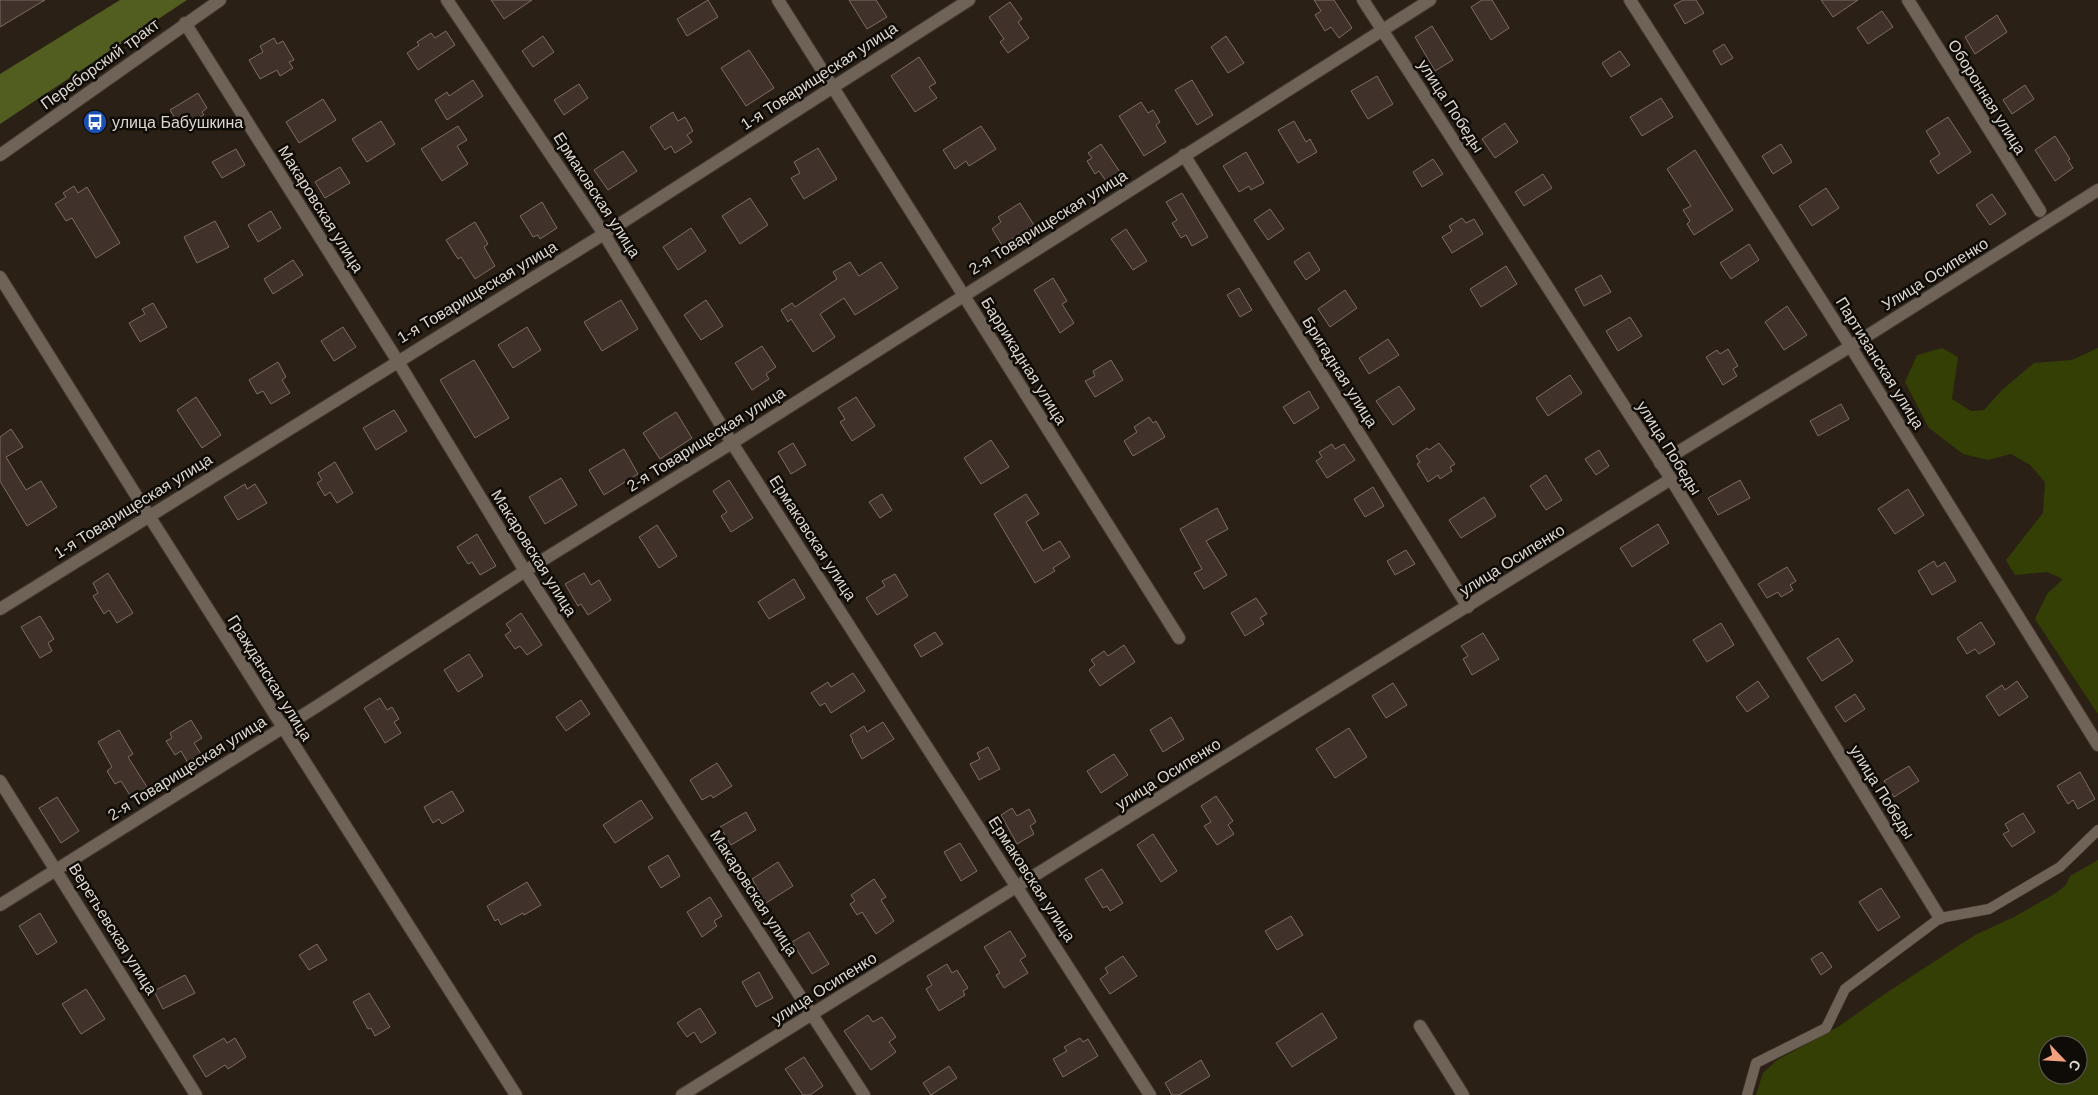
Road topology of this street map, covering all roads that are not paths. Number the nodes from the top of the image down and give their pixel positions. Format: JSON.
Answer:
{"nodes":[{"id":1,"x":220,"y":0,"type":"edge"},
{"id":2,"x":447,"y":0,"type":"edge"},
{"id":3,"x":778,"y":0,"type":"edge"},
{"id":4,"x":969,"y":0,"type":"edge"},
{"id":5,"x":1363,"y":0,"type":"edge"},
{"id":6,"x":1430,"y":0,"type":"edge"},
{"id":7,"x":1630,"y":0,"type":"edge"},
{"id":8,"x":1908,"y":0,"type":"edge"},
{"id":9,"x":185,"y":23,"type":"junction"},
{"id":10,"x":1382,"y":30,"type":"junction"},
{"id":11,"x":833,"y":86,"type":"junction"},
{"id":12,"x":0,"y":155,"type":"edge"},
{"id":13,"x":1184,"y":155,"type":"junction"},
{"id":14,"x":2098,"y":190,"type":"edge"},
{"id":15,"x":2040,"y":211,"type":"dead end"},
{"id":16,"x":604,"y":234,"type":"junction"},
{"id":17,"x":0,"y":277,"type":"edge"},
{"id":18,"x":964,"y":294,"type":"junction"},
{"id":19,"x":1851,"y":346,"type":"junction"},
{"id":20,"x":398,"y":360,"type":"junction"},
{"id":21,"x":732,"y":443,"type":"junction"},
{"id":22,"x":1660,"y":463,"type":"junction"},
{"id":23,"x":1671,"y":479,"type":"junction"},
{"id":24,"x":149,"y":516,"type":"junction"},
{"id":25,"x":525,"y":570,"type":"junction"},
{"id":26,"x":1468,"y":607,"type":"junction"},
{"id":27,"x":0,"y":609,"type":"edge"},
{"id":28,"x":1179,"y":638,"type":"dead end"},
{"id":29,"x":283,"y":728,"type":"junction"},
{"id":30,"x":2098,"y":745,"type":"edge"},
{"id":31,"x":0,"y":781,"type":"edge"},
{"id":32,"x":2098,"y":830,"type":"edge"},
{"id":33,"x":56,"y":869,"type":"junction"},
{"id":34,"x":1018,"y":887,"type":"junction"},
{"id":35,"x":0,"y":905,"type":"edge"},
{"id":36,"x":1940,"y":918,"type":"junction"},
{"id":37,"x":813,"y":1014,"type":"junction"},
{"id":38,"x":1420,"y":1026,"type":"dead end"},
{"id":39,"x":196,"y":1095,"type":"edge"},
{"id":40,"x":516,"y":1095,"type":"edge"},
{"id":41,"x":682,"y":1095,"type":"edge"},
{"id":42,"x":864,"y":1095,"type":"edge"},
{"id":43,"x":1150,"y":1095,"type":"edge"},
{"id":44,"x":1463,"y":1095,"type":"edge"},
{"id":45,"x":1747,"y":1095,"type":"edge"}],
"edges":[{"from":1,"to":9,"type":"street","name":"Переборский тракт"},
{"from":2,"to":16,"type":"street","name":"Ермаковская улица"},
{"from":3,"to":11,"type":"street","name":"Баррикадная улица"},
{"from":4,"to":11,"type":"street","name":"1-я Товарищеская улица"},
{"from":5,"to":10,"type":"street","name":"улица Победы"},
{"from":6,"to":10,"type":"street","name":"2-я Товарищеская улица"},
{"from":7,"to":19,"type":"street","name":"Партизанская улица"},
{"from":8,"to":15,"type":"street","name":"Оборонная улица"},
{"from":9,"to":12,"type":"street","name":"Переборский тракт"},
{"from":9,"to":20,"type":"street","name":"Макаровская улица"},
{"from":10,"to":13,"type":"street","name":"2-я Товарищеская улица"},
{"from":10,"to":22,"type":"street","name":"улица Победы"},
{"from":11,"to":16,"type":"street","name":"1-я Товарищеская улица"},
{"from":11,"to":18,"type":"street","name":"Баррикадная улица"},
{"from":13,"to":18,"type":"street","name":"2-я Товарищеская улица"},
{"from":13,"to":26,"type":"street","name":"Бригадная улица"},
{"from":14,"to":19,"type":"street","name":"Улица Осипенко"},
{"from":16,"to":20,"type":"street","name":"1-я Товарищеская улица"},
{"from":16,"to":21,"type":"street","name":"Ермаковская улица"},
{"from":17,"to":24,"type":"street","name":"Гражданская улица"},
{"from":18,"to":21,"type":"street","name":"2-я Товарищеская улица"},
{"from":18,"to":28,"type":"street","name":"Баррикадная улица"},
{"from":19,"to":22,"type":"street","name":"Улица Осипенко"},
{"from":19,"to":30,"type":"street","name":"Партизанская улица"},
{"from":20,"to":24,"type":"street","name":"1-я Товарищеская улица"},
{"from":20,"to":25,"type":"street","name":"Макаровская улица"},
{"from":21,"to":25,"type":"street","name":"2-я Товарищеская улица"},
{"from":21,"to":34,"type":"street","name":"Ермаковская улица"},
{"from":22,"to":23,"type":"street","name":"улица Победы"},
{"from":23,"to":26,"type":"street","name":"улица Осипенко"},
{"from":23,"to":36,"type":"street","name":"улица Победы"},
{"from":24,"to":27,"type":"street","name":"1-я Товарищеская улица"},
{"from":24,"to":29,"type":"street","name":"Гражданская улица"},
{"from":25,"to":29,"type":"street","name":"2-я Товарищеская улица"},
{"from":25,"to":37,"type":"street","name":"Макаровская улица"},
{"from":26,"to":34,"type":"street","name":"улица Осипенко"},
{"from":29,"to":33,"type":"street","name":"2-я Товарищеская улица"},
{"from":29,"to":40,"type":"street","name":"Гражданская улица"},
{"from":31,"to":33,"type":"street","name":"Веретьевская улица"},
{"from":32,"to":36,"type":"lane"},
{"from":33,"to":35,"type":"street","name":"2-я Товарищеская улица"},
{"from":33,"to":39,"type":"street","name":"Веретьевская улица"},
{"from":34,"to":37,"type":"street","name":"улица Осипенко"},
{"from":34,"to":43,"type":"street","name":"Ермаковская улица"},
{"from":36,"to":45,"type":"lane"},
{"from":37,"to":41,"type":"street","name":"улица Осипенко"},
{"from":37,"to":42,"type":"street","name":"Макаровская улица"},
{"from":38,"to":44,"type":"street"}]}
